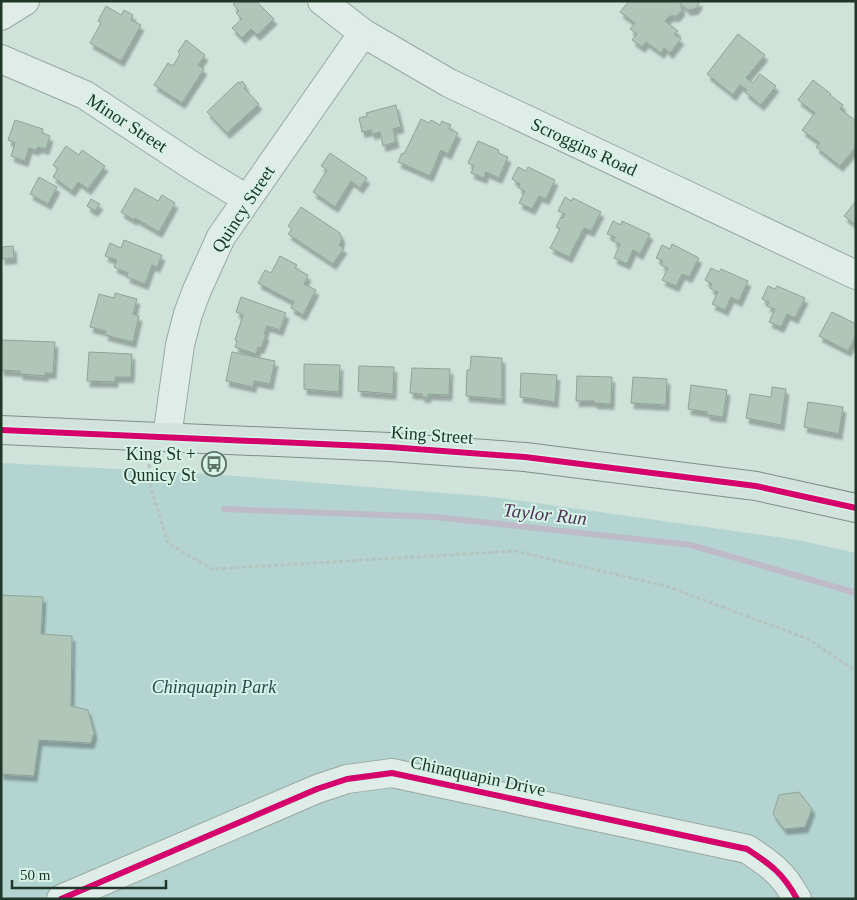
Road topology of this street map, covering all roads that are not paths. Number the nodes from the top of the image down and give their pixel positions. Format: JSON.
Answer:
{"nodes":[{"id":1,"x":25,"y":1,"type":"edge"},
{"id":2,"x":322,"y":1,"type":"edge"},
{"id":3,"x":1,"y":16,"type":"edge"},
{"id":4,"x":363,"y":33,"type":"junction"},
{"id":5,"x":1,"y":59,"type":"edge"},
{"id":6,"x":247,"y":198,"type":"junction"},
{"id":7,"x":856,"y":275,"type":"edge"},
{"id":8,"x":1,"y":430,"type":"edge"},
{"id":9,"x":167,"y":437,"type":"junction"},
{"id":10,"x":856,"y":508,"type":"edge"},
{"id":11,"x":62,"y":899,"type":"edge"},
{"id":12,"x":797,"y":899,"type":"edge"}],
"edges":[{"from":1,"to":3,"type":"street"},
{"from":2,"to":4,"type":"street","name":"Scroggins Road"},
{"from":4,"to":6,"type":"street","name":"Quincy Street"},
{"from":4,"to":7,"type":"street","name":"Scroggins Road"},
{"from":5,"to":6,"type":"street","name":"Minor Street"},
{"from":6,"to":9,"type":"street","name":"Quincy Street"},
{"from":8,"to":9,"type":"main road","name":"King Street"},
{"from":9,"to":10,"type":"main road","name":"King Street"},
{"from":11,"to":12,"type":"street","name":"Chinaquapin Drive"}]}
